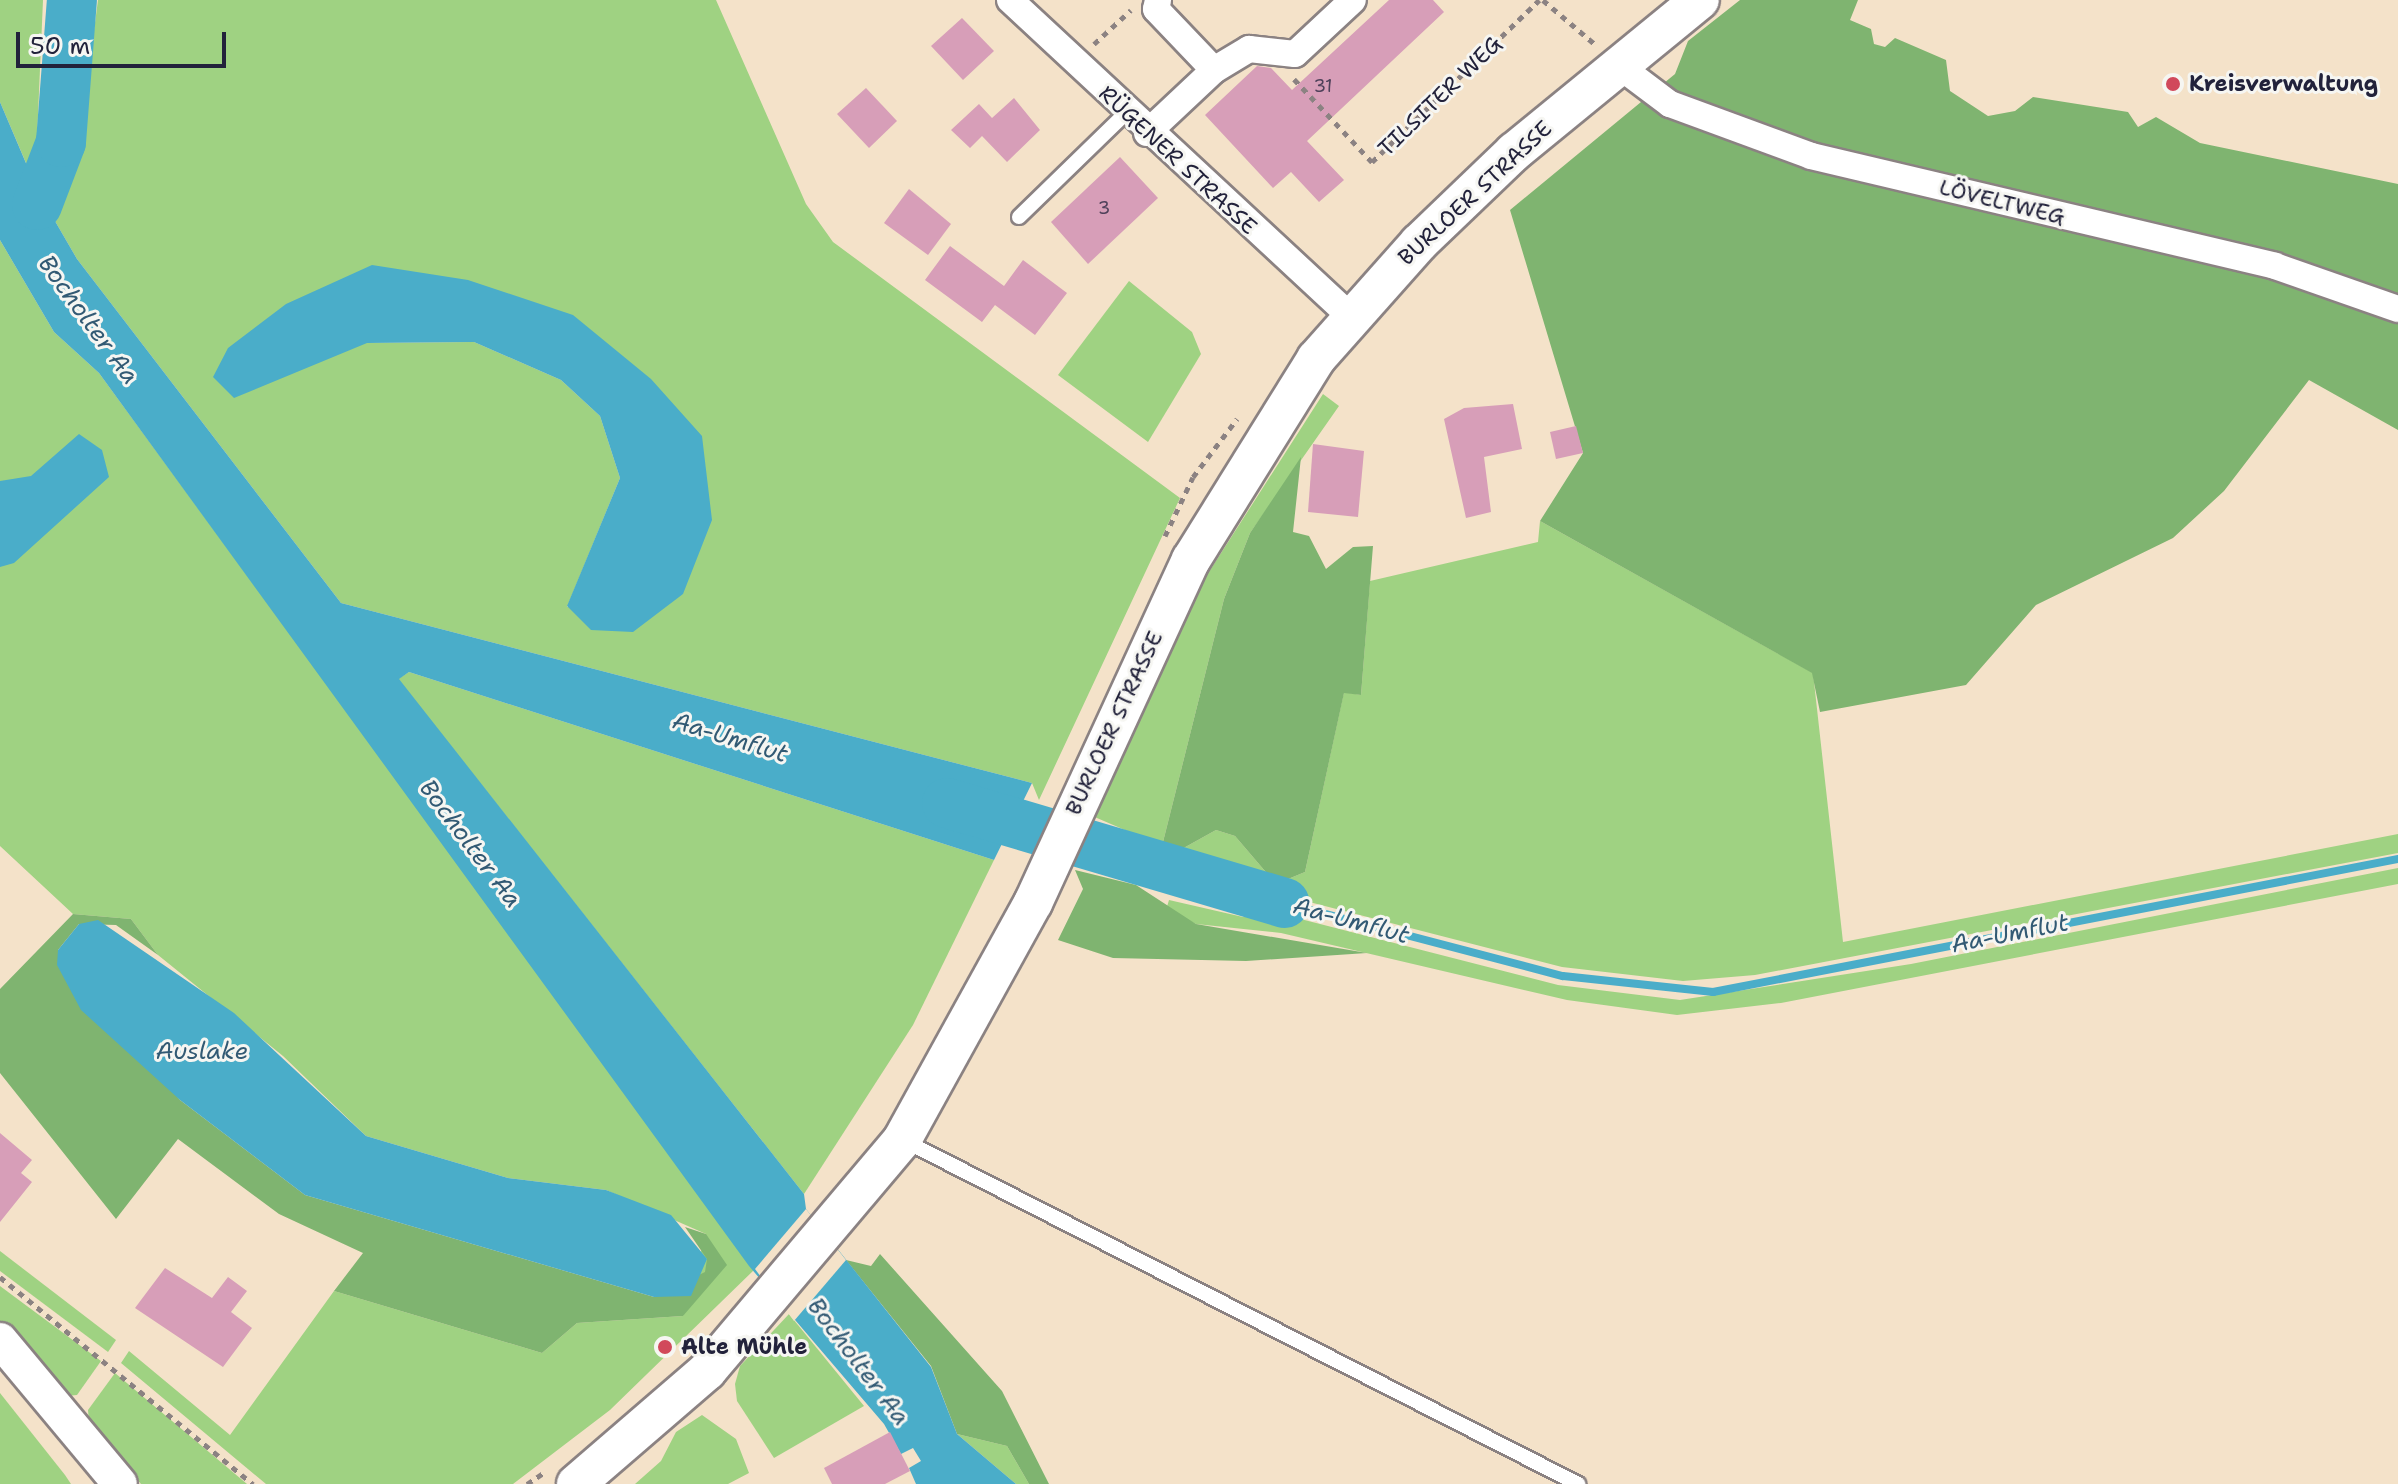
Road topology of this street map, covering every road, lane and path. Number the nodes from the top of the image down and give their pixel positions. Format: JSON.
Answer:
{"nodes":[{"id":1,"x":1010,"y":0,"type":"edge"},
{"id":2,"x":1353,"y":0,"type":"edge"},
{"id":3,"x":1541,"y":0,"type":"edge"},
{"id":4,"x":1700,"y":0,"type":"edge"},
{"id":5,"x":1157,"y":4,"type":"edge"},
{"id":6,"x":1295,"y":54,"type":"junction"},
{"id":7,"x":1074,"y":64,"type":"junction"},
{"id":8,"x":1618,"y":65,"type":"junction"},
{"id":9,"x":1214,"y":70,"type":"junction"},
{"id":10,"x":1126,"y":113,"type":"junction"},
{"id":11,"x":1147,"y":133,"type":"junction"},
{"id":12,"x":1019,"y":217,"type":"dead end"},
{"id":13,"x":2398,"y":309,"type":"edge"},
{"id":14,"x":1350,"y":316,"type":"junction"},
{"id":15,"x":902,"y":1140,"type":"junction"},
{"id":16,"x":0,"y":1277,"type":"edge"},
{"id":17,"x":0,"y":1340,"type":"edge"},
{"id":18,"x":120,"y":1484,"type":"edge"},
{"id":19,"x":253,"y":1484,"type":"edge"},
{"id":20,"x":576,"y":1484,"type":"edge"},
{"id":21,"x":1578,"y":1484,"type":"edge"}],
"edges":[{"from":1,"to":7,"type":"street","name":"RÜGENER STRASSE"},
{"from":2,"to":6,"type":"street"},
{"from":3,"to":6,"type":"path","name":"TILSITER WEG"},
{"from":3,"to":8,"type":"path"},
{"from":4,"to":8,"type":"main road","name":"BURLOER STRASSE"},
{"from":5,"to":7,"type":"path"},
{"from":5,"to":9,"type":"street"},
{"from":6,"to":9,"type":"street"},
{"from":7,"to":10,"type":"street","name":"RÜGENER STRASSE"},
{"from":8,"to":13,"type":"street","name":"LÖVELTWEG"},
{"from":8,"to":14,"type":"main road","name":"BURLOER STRASSE"},
{"from":9,"to":11,"type":"street"},
{"from":10,"to":11,"type":"street","name":"RÜGENER STRASSE"},
{"from":10,"to":12,"type":"lane"},
{"from":11,"to":14,"type":"street","name":"RÜGENER STRASSE"},
{"from":14,"to":15,"type":"main road","name":"BURLOER STRASSE"},
{"from":15,"to":20,"type":"main road","name":"BURLOER STRASSE"},
{"from":15,"to":21,"type":"lane"},
{"from":16,"to":19,"type":"path"},
{"from":17,"to":18,"type":"street"}]}
